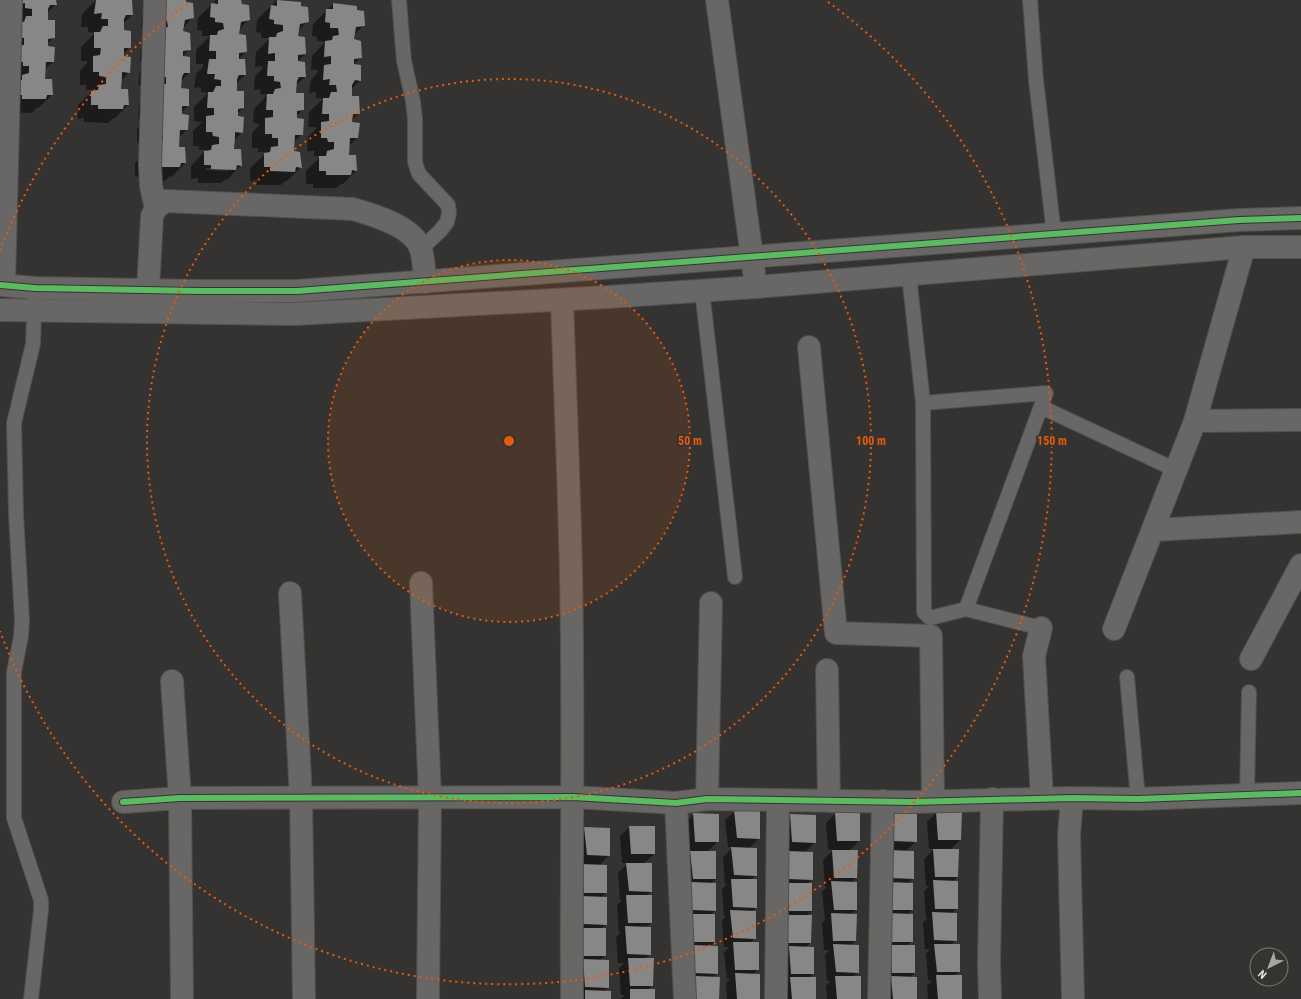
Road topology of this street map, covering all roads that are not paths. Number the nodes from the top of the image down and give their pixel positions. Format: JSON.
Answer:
{"nodes":[{"id":1,"x":11,"y":0,"type":"edge"},
{"id":2,"x":155,"y":0,"type":"edge"},
{"id":3,"x":399,"y":0,"type":"edge"},
{"id":4,"x":717,"y":0,"type":"edge"},
{"id":5,"x":1030,"y":0,"type":"edge"},
{"id":6,"x":156,"y":208,"type":"junction"},
{"id":7,"x":1301,"y":218,"type":"edge"},
{"id":8,"x":1054,"y":234,"type":"junction"},
{"id":9,"x":1244,"y":247,"type":"junction"},
{"id":10,"x":1301,"y":247,"type":"edge"},
{"id":11,"x":421,"y":249,"type":"junction"},
{"id":12,"x":751,"y":257,"type":"junction"},
{"id":13,"x":909,"y":274,"type":"junction"},
{"id":14,"x":425,"y":282,"type":"junction"},
{"id":15,"x":2,"y":285,"type":"edge"},
{"id":16,"x":756,"y":287,"type":"junction"},
{"id":17,"x":35,"y":288,"type":"junction"},
{"id":18,"x":148,"y":290,"type":"junction"},
{"id":19,"x":702,"y":290,"type":"junction"},
{"id":20,"x":562,"y":300,"type":"junction"},
{"id":21,"x":0,"y":310,"type":"edge"},
{"id":22,"x":34,"y":310,"type":"junction"},
{"id":23,"x":809,"y":347,"type":"dead end"},
{"id":24,"x":923,"y":403,"type":"junction"},
{"id":25,"x":1041,"y":406,"type":"junction"},
{"id":26,"x":1301,"y":420,"type":"edge"},
{"id":27,"x":1195,"y":421,"type":"junction"},
{"id":28,"x":1176,"y":470,"type":"junction"},
{"id":29,"x":1301,"y":522,"type":"edge"},
{"id":30,"x":1152,"y":530,"type":"junction"},
{"id":31,"x":1301,"y":565,"type":"edge"},
{"id":32,"x":735,"y":577,"type":"dead end"},
{"id":33,"x":422,"y":583,"type":"dead end"},
{"id":34,"x":290,"y":594,"type":"dead end"},
{"id":35,"x":711,"y":603,"type":"dead end"},
{"id":36,"x":966,"y":609,"type":"junction"},
{"id":37,"x":1041,"y":628,"type":"joint"},
{"id":38,"x":1114,"y":629,"type":"dead end"},
{"id":39,"x":1251,"y":659,"type":"dead end"},
{"id":40,"x":828,"y":670,"type":"dead end"},
{"id":41,"x":1127,"y":677,"type":"dead end"},
{"id":42,"x":172,"y":681,"type":"dead end"},
{"id":43,"x":1249,"y":692,"type":"dead end"},
{"id":44,"x":1301,"y":793,"type":"edge"},
{"id":45,"x":1247,"y":795,"type":"junction"},
{"id":46,"x":573,"y":797,"type":"junction"},
{"id":47,"x":180,"y":798,"type":"junction"},
{"id":48,"x":301,"y":798,"type":"junction"},
{"id":49,"x":430,"y":798,"type":"junction"},
{"id":50,"x":1042,"y":798,"type":"junction"},
{"id":51,"x":1072,"y":798,"type":"junction"},
{"id":52,"x":708,"y":799,"type":"junction"},
{"id":53,"x":829,"y":800,"type":"junction"},
{"id":54,"x":992,"y":800,"type":"junction"},
{"id":55,"x":1138,"y":800,"type":"junction"},
{"id":56,"x":778,"y":801,"type":"junction"},
{"id":57,"x":884,"y":801,"type":"junction"},
{"id":58,"x":933,"y":801,"type":"junction"},
{"id":59,"x":123,"y":802,"type":"dead end"},
{"id":60,"x":676,"y":803,"type":"junction"},
{"id":61,"x":31,"y":999,"type":"edge"},
{"id":62,"x":182,"y":999,"type":"edge"},
{"id":63,"x":304,"y":999,"type":"edge"},
{"id":64,"x":428,"y":999,"type":"edge"},
{"id":65,"x":572,"y":999,"type":"edge"},
{"id":66,"x":685,"y":999,"type":"edge"},
{"id":67,"x":776,"y":999,"type":"edge"},
{"id":68,"x":880,"y":999,"type":"edge"},
{"id":69,"x":990,"y":999,"type":"edge"},
{"id":70,"x":1072,"y":999,"type":"edge"}],
"edges":[{"from":1,"to":15,"type":"street"},
{"from":2,"to":6,"type":"street"},
{"from":3,"to":11,"type":"lane"},
{"from":4,"to":12,"type":"street"},
{"from":5,"to":8,"type":"lane"},
{"from":6,"to":11,"type":"street"},
{"from":6,"to":18,"type":"street"},
{"from":7,"to":8,"type":"street"},
{"from":8,"to":12,"type":"street"},
{"from":9,"to":10,"type":"street"},
{"from":9,"to":13,"type":"street"},
{"from":9,"to":27,"type":"street"},
{"from":11,"to":14,"type":"street"},
{"from":12,"to":14,"type":"street"},
{"from":12,"to":16,"type":"street"},
{"from":13,"to":16,"type":"street"},
{"from":13,"to":24,"type":"lane"},
{"from":14,"to":18,"type":"street"},
{"from":15,"to":17,"type":"street"},
{"from":16,"to":19,"type":"street"},
{"from":17,"to":18,"type":"street"},
{"from":17,"to":22,"type":"lane"},
{"from":19,"to":20,"type":"street"},
{"from":19,"to":32,"type":"lane"},
{"from":20,"to":22,"type":"street"},
{"from":20,"to":46,"type":"street"},
{"from":21,"to":22,"type":"street"},
{"from":22,"to":61,"type":"lane"},
{"from":23,"to":58,"type":"street"},
{"from":24,"to":25,"type":"lane"},
{"from":24,"to":36,"type":"lane"},
{"from":25,"to":28,"type":"lane"},
{"from":25,"to":36,"type":"lane"},
{"from":26,"to":27,"type":"street"},
{"from":27,"to":28,"type":"street"},
{"from":28,"to":30,"type":"street"},
{"from":29,"to":30,"type":"street"},
{"from":30,"to":38,"type":"street"},
{"from":31,"to":39,"type":"street"},
{"from":33,"to":49,"type":"street"},
{"from":34,"to":48,"type":"street"},
{"from":35,"to":52,"type":"street"},
{"from":36,"to":37,"type":"lane"},
{"from":37,"to":50,"type":"street"},
{"from":40,"to":53,"type":"street"},
{"from":41,"to":55,"type":"lane"},
{"from":42,"to":47,"type":"street"},
{"from":43,"to":45,"type":"lane"},
{"from":44,"to":45,"type":"street"},
{"from":45,"to":55,"type":"street"},
{"from":46,"to":49,"type":"street"},
{"from":46,"to":60,"type":"street"},
{"from":46,"to":65,"type":"street"},
{"from":47,"to":48,"type":"street"},
{"from":47,"to":59,"type":"street"},
{"from":47,"to":62,"type":"street"},
{"from":48,"to":49,"type":"street"},
{"from":48,"to":63,"type":"street"},
{"from":49,"to":64,"type":"street"},
{"from":50,"to":51,"type":"street"},
{"from":50,"to":54,"type":"street"},
{"from":51,"to":55,"type":"street"},
{"from":51,"to":70,"type":"street"},
{"from":52,"to":56,"type":"street"},
{"from":52,"to":60,"type":"street"},
{"from":53,"to":56,"type":"street"},
{"from":53,"to":57,"type":"street"},
{"from":54,"to":58,"type":"street"},
{"from":54,"to":69,"type":"street"},
{"from":56,"to":67,"type":"street"},
{"from":57,"to":58,"type":"street"},
{"from":57,"to":68,"type":"street"},
{"from":60,"to":66,"type":"street"}]}
